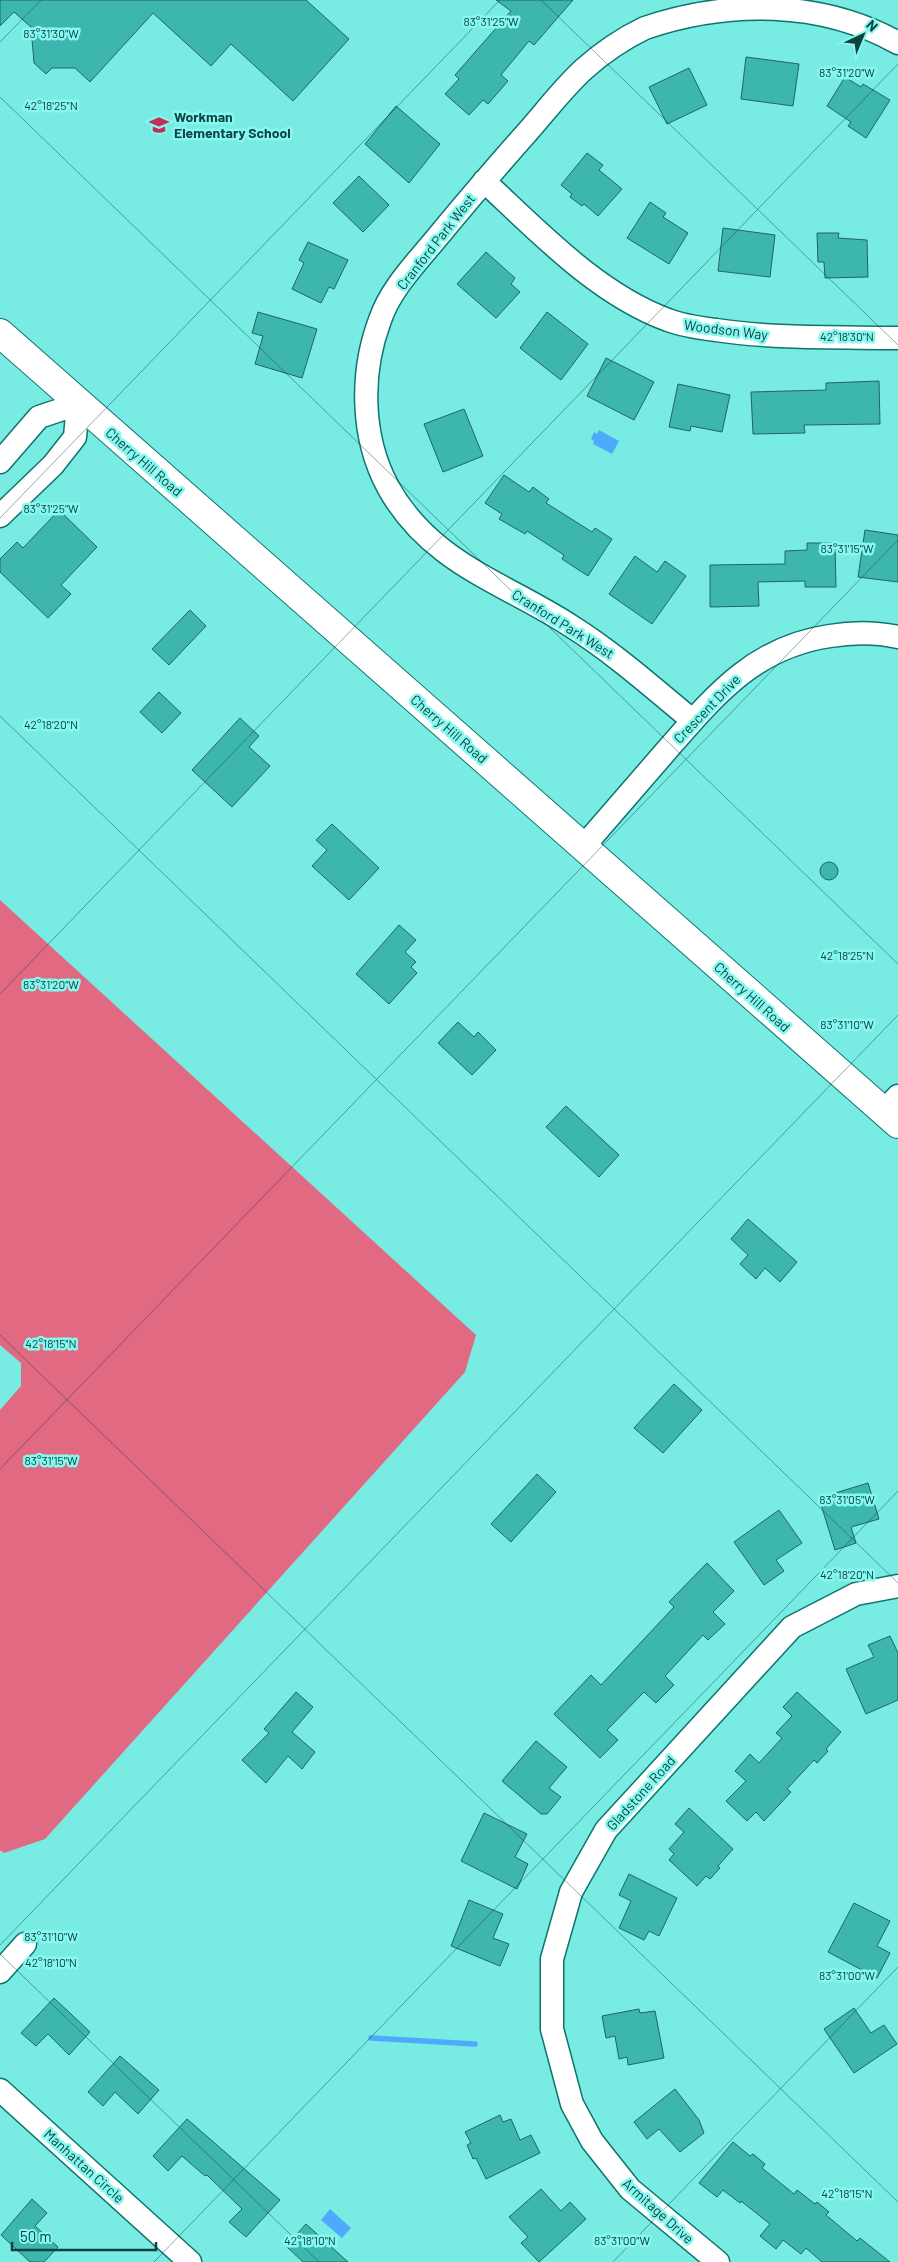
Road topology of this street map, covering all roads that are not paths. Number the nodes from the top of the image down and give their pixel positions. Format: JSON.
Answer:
{"nodes":[{"id":1,"x":758,"y":1,"type":"edge"},
{"id":2,"x":706,"y":3,"type":"edge"},
{"id":3,"x":898,"y":44,"type":"edge"},
{"id":4,"x":484,"y":181,"type":"junction"},
{"id":5,"x":0,"y":334,"type":"edge"},
{"id":6,"x":898,"y":338,"type":"edge"},
{"id":7,"x":78,"y":404,"type":"junction"},
{"id":8,"x":0,"y":462,"type":"edge"},
{"id":9,"x":0,"y":516,"type":"edge"},
{"id":10,"x":898,"y":636,"type":"edge"},
{"id":11,"x":692,"y":720,"type":"junction"},
{"id":12,"x":583,"y":847,"type":"junction"},
{"id":13,"x":893,"y":1110,"type":"edge"},
{"id":14,"x":898,"y":1586,"type":"edge"},
{"id":15,"x":25,"y":1944,"type":"dead end"},
{"id":16,"x":0,"y":1972,"type":"edge"},
{"id":17,"x":0,"y":2090,"type":"edge"},
{"id":18,"x":572,"y":2104,"type":"joint"},
{"id":19,"x":190,"y":2262,"type":"edge"},
{"id":20,"x":718,"y":2262,"type":"edge"}],
"edges":[{"from":1,"to":2,"type":"street","name":"Cranford Park West"},
{"from":1,"to":3,"type":"street","name":"Cranford Park West"},
{"from":2,"to":4,"type":"street","name":"Cranford Park West"},
{"from":4,"to":6,"type":"street","name":"Woodson Way"},
{"from":4,"to":11,"type":"street","name":"Cranford Park West"},
{"from":5,"to":7,"type":"main road","name":"Cherry Hill Road"},
{"from":7,"to":8,"type":"street"},
{"from":7,"to":9,"type":"street"},
{"from":7,"to":12,"type":"main road","name":"Cherry Hill Road"},
{"from":10,"to":11,"type":"street","name":"Crescent Drive"},
{"from":11,"to":12,"type":"street","name":"Crescent Drive"},
{"from":12,"to":13,"type":"main road","name":"Cherry Hill Road"},
{"from":14,"to":18,"type":"street","name":"Gladstone Road"},
{"from":15,"to":16,"type":"street"},
{"from":17,"to":19,"type":"street","name":"Manhattan Circle"},
{"from":18,"to":20,"type":"street","name":"Armitage Drive"}]}
